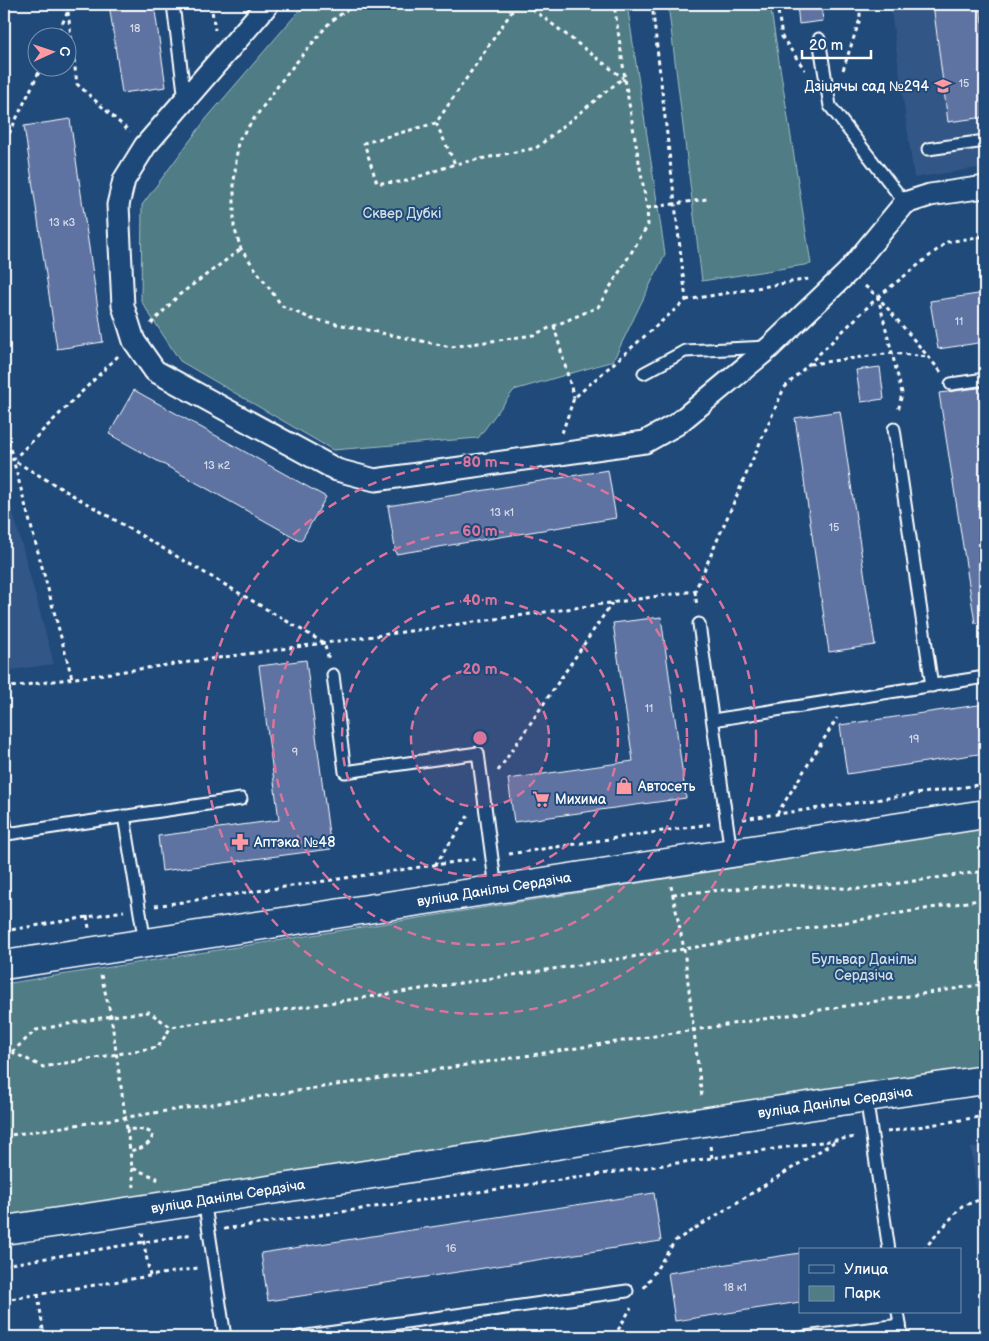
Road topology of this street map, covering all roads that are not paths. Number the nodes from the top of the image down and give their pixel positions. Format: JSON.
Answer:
{"nodes":[{"id":1,"x":173,"y":4,"type":"edge"},
{"id":2,"x":268,"y":4,"type":"edge"},
{"id":3,"x":819,"y":39,"type":"dead end"},
{"id":4,"x":185,"y":100,"type":"junction"},
{"id":5,"x":985,"y":141,"type":"edge"},
{"id":6,"x":928,"y":149,"type":"dead end"},
{"id":7,"x":985,"y":188,"type":"edge"},
{"id":8,"x":905,"y":203,"type":"junction"},
{"id":9,"x":770,"y":347,"type":"junction"},
{"id":10,"x":644,"y":373,"type":"dead end"},
{"id":11,"x":985,"y":379,"type":"edge"},
{"id":12,"x":951,"y":384,"type":"road end"},
{"id":13,"x":894,"y":429,"type":"road end"},
{"id":14,"x":699,"y":624,"type":"dead end"},
{"id":15,"x":333,"y":675,"type":"road end"},
{"id":16,"x":985,"y":677,"type":"edge"},
{"id":17,"x":932,"y":686,"type":"junction"},
{"id":18,"x":713,"y":720,"type":"junction"},
{"id":19,"x":241,"y":799,"type":"dead end"},
{"id":20,"x":985,"y":814,"type":"edge"},
{"id":21,"x":4,"y":816,"type":"edge"},
{"id":22,"x":124,"y":816,"type":"junction"},
{"id":23,"x":731,"y":853,"type":"junction"},
{"id":24,"x":496,"y":889,"type":"junction"},
{"id":25,"x":145,"y":943,"type":"junction"},
{"id":26,"x":4,"y":965,"type":"edge"},
{"id":27,"x":985,"y":1080,"type":"edge"},
{"id":28,"x":866,"y":1097,"type":"junction"},
{"id":29,"x":204,"y":1199,"type":"junction"},
{"id":30,"x":4,"y":1230,"type":"edge"},
{"id":31,"x":889,"y":1248,"type":"edge"},
{"id":32,"x":627,"y":1291,"type":"dead end"},
{"id":33,"x":898,"y":1314,"type":"edge"},
{"id":34,"x":900,"y":1325,"type":"junction"},
{"id":35,"x":225,"y":1337,"type":"edge"},
{"id":36,"x":299,"y":1337,"type":"edge"},
{"id":37,"x":805,"y":1337,"type":"edge"},
{"id":38,"x":902,"y":1337,"type":"edge"}],
"edges":[{"from":1,"to":4,"type":"lane"},
{"from":2,"to":4,"type":"street"},
{"from":3,"to":8,"type":"lane"},
{"from":4,"to":9,"type":"street"},
{"from":5,"to":6,"type":"lane"},
{"from":7,"to":8,"type":"street"},
{"from":8,"to":9,"type":"street"},
{"from":9,"to":10,"type":"lane"},
{"from":11,"to":12,"type":"lane"},
{"from":13,"to":17,"type":"lane"},
{"from":14,"to":18,"type":"lane"},
{"from":15,"to":24,"type":"lane"},
{"from":16,"to":17,"type":"lane"},
{"from":17,"to":18,"type":"lane"},
{"from":18,"to":23,"type":"lane"},
{"from":19,"to":22,"type":"lane"},
{"from":20,"to":23,"type":"street","name":"вуліца Данілы Сердзіча"},
{"from":21,"to":22,"type":"lane"},
{"from":22,"to":25,"type":"lane"},
{"from":23,"to":24,"type":"street","name":"вуліца Данілы Сердзіча"},
{"from":24,"to":25,"type":"street","name":"вуліца Данілы Сердзіча"},
{"from":25,"to":26,"type":"street","name":"вуліца Данілы Сердзіча"},
{"from":27,"to":28,"type":"street","name":"вуліца Данілы Сердзіча"},
{"from":28,"to":29,"type":"street","name":"вуліца Данілы Сердзіча"},
{"from":28,"to":31,"type":"lane"},
{"from":29,"to":30,"type":"street","name":"вуліца Данілы Сердзіча"},
{"from":29,"to":35,"type":"lane"},
{"from":32,"to":36,"type":"lane"},
{"from":33,"to":34,"type":"lane"},
{"from":34,"to":37,"type":"lane"},
{"from":34,"to":38,"type":"lane"}]}
